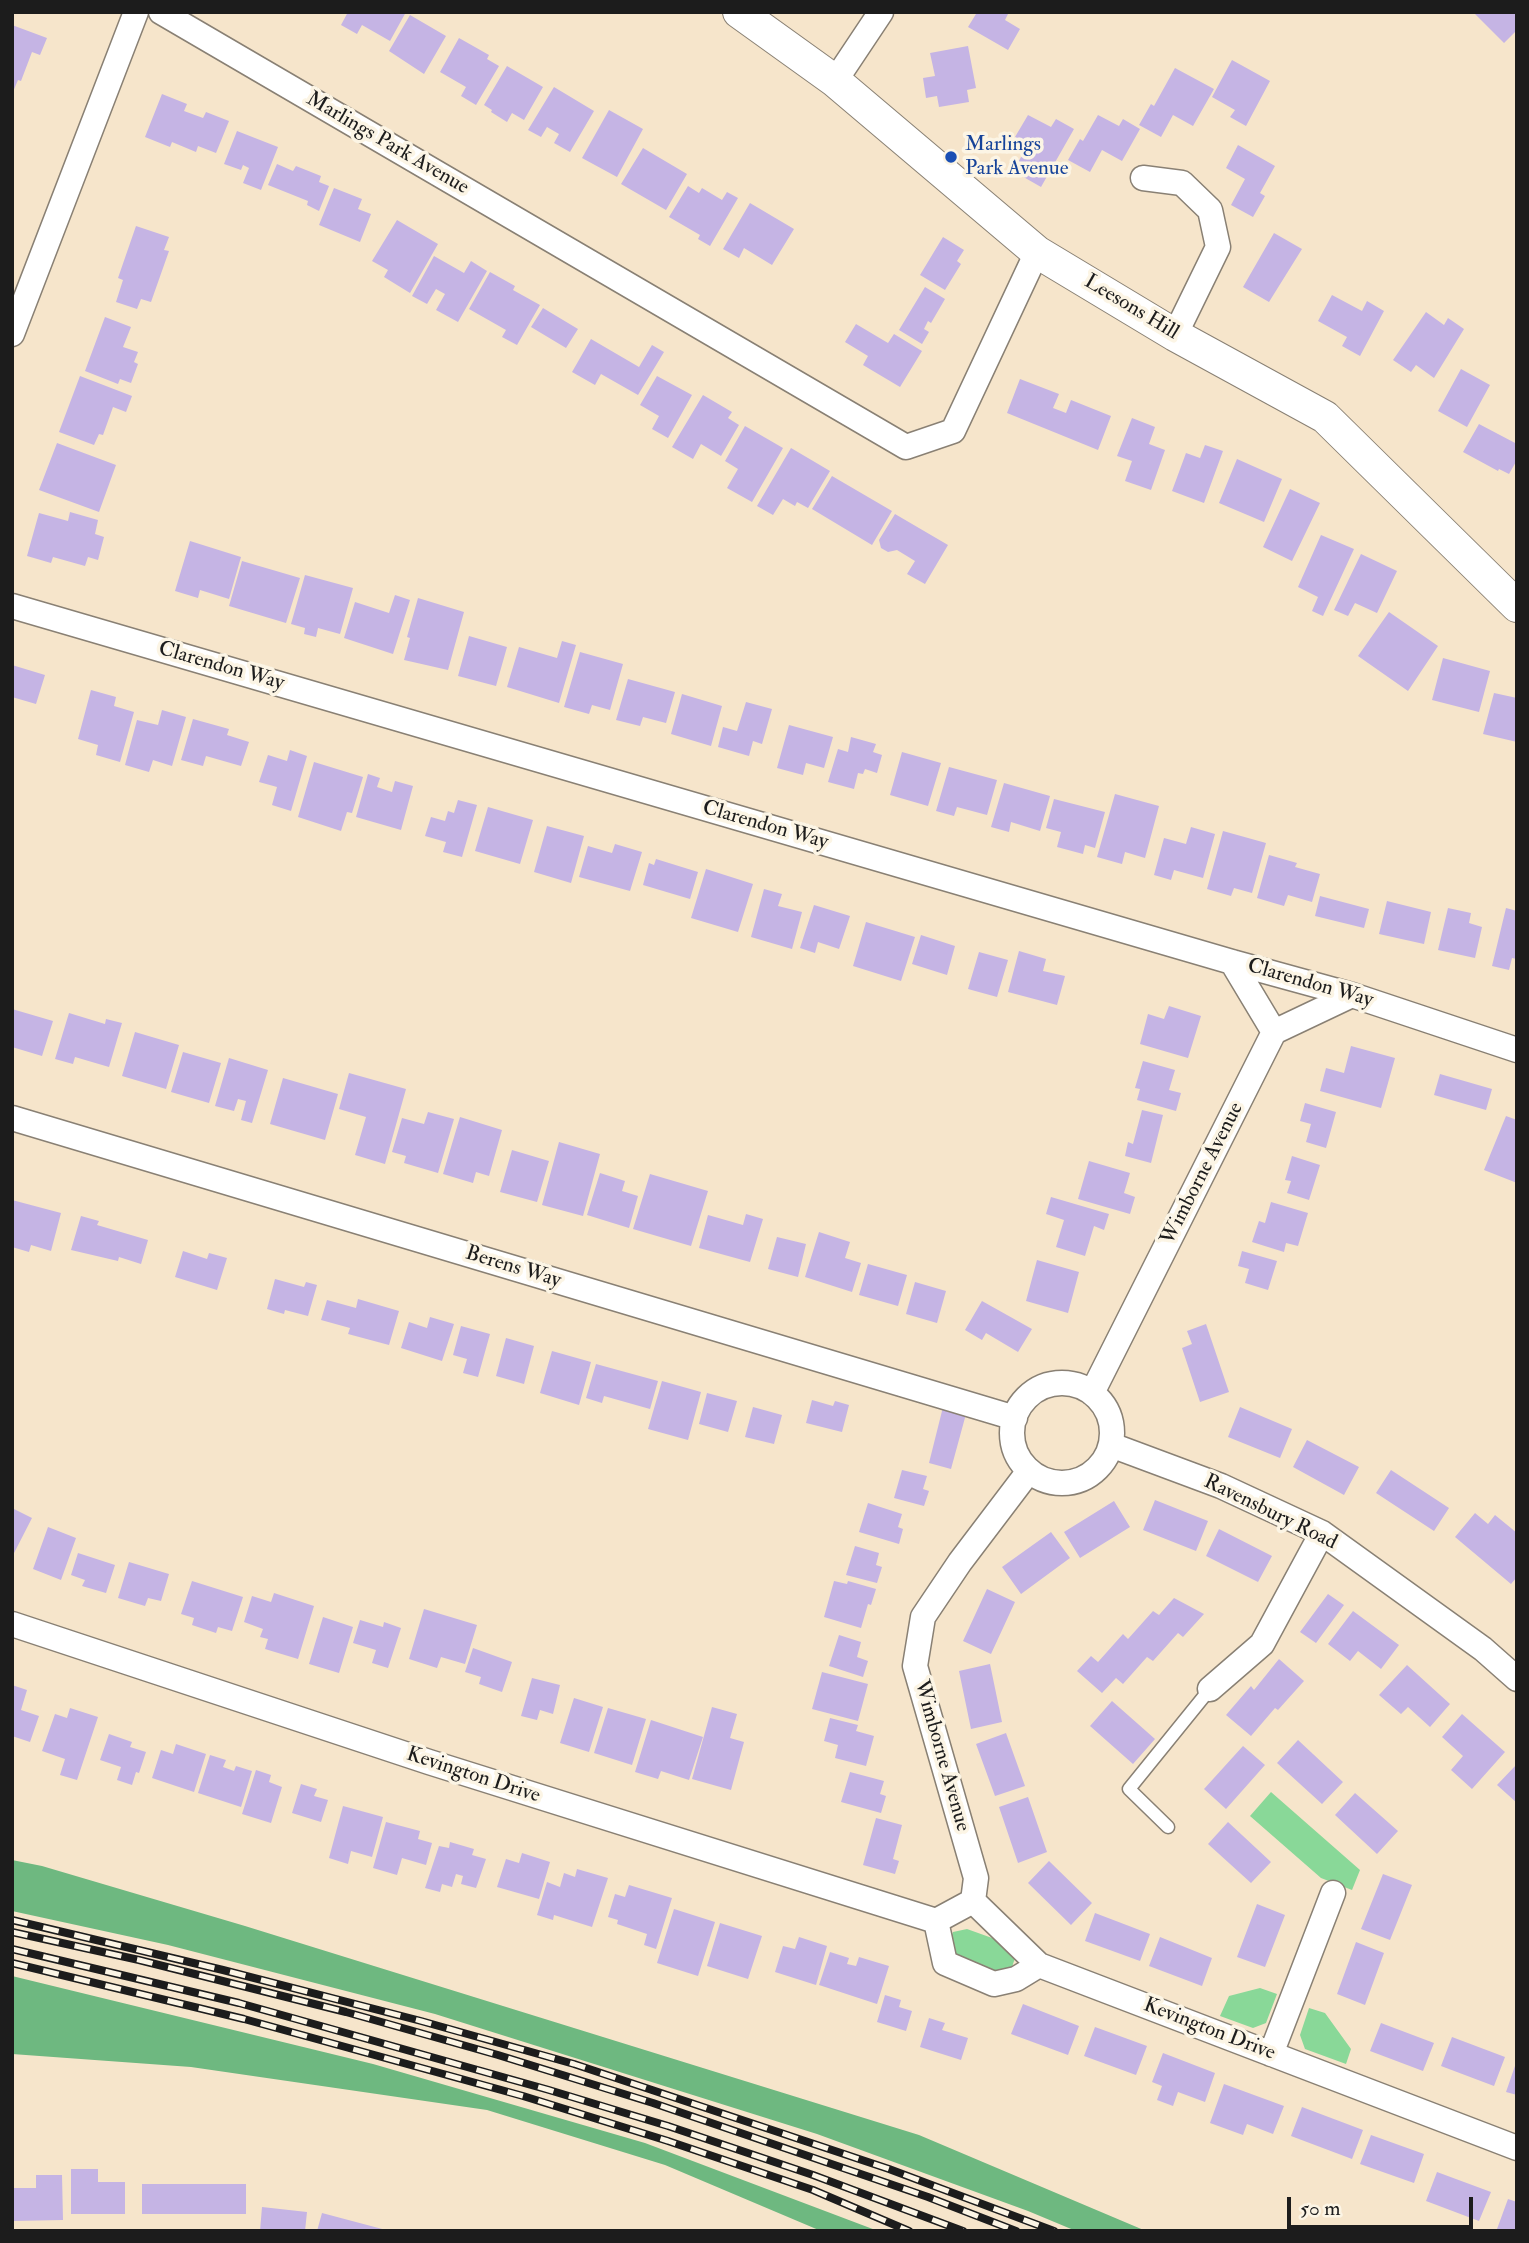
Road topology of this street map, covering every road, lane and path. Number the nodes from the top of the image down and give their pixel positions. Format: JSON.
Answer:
{"nodes":[{"id":1,"x":136,"y":12,"type":"edge"},
{"id":2,"x":161,"y":12,"type":"edge"},
{"id":3,"x":738,"y":12,"type":"edge"},
{"id":4,"x":881,"y":12,"type":"edge"},
{"id":5,"x":835,"y":81,"type":"junction"},
{"id":6,"x":1143,"y":178,"type":"dead end"},
{"id":7,"x":1037,"y":251,"type":"junction"},
{"id":8,"x":12,"y":334,"type":"edge"},
{"id":9,"x":1175,"y":335,"type":"junction"},
{"id":10,"x":12,"y":606,"type":"edge"},
{"id":11,"x":1517,"y":606,"type":"edge"},
{"id":12,"x":1232,"y":962,"type":"junction"},
{"id":13,"x":1352,"y":995,"type":"junction"},
{"id":14,"x":1274,"y":1032,"type":"junction"},
{"id":15,"x":1517,"y":1050,"type":"edge"},
{"id":16,"x":12,"y":1118,"type":"edge"},
{"id":17,"x":1092,"y":1393,"type":"junction"},
{"id":18,"x":1015,"y":1418,"type":"junction"},
{"id":19,"x":1111,"y":1445,"type":"junction"},
{"id":20,"x":1030,"y":1471,"type":"junction"},
{"id":21,"x":1322,"y":1533,"type":"junction"},
{"id":22,"x":12,"y":1624,"type":"edge"},
{"id":23,"x":1517,"y":1679,"type":"edge"},
{"id":24,"x":1210,"y":1689,"type":"joint"},
{"id":25,"x":1168,"y":1826,"type":"dead end"},
{"id":26,"x":1333,"y":1893,"type":"dead end"},
{"id":27,"x":974,"y":1901,"type":"junction"},
{"id":28,"x":936,"y":1921,"type":"junction"},
{"id":29,"x":1038,"y":1965,"type":"junction"},
{"id":30,"x":1271,"y":2054,"type":"junction"},
{"id":31,"x":1517,"y":2148,"type":"edge"}],
"edges":[{"from":1,"to":8,"type":"street"},
{"from":2,"to":7,"type":"street","name":"Marlings Park Avenue"},
{"from":3,"to":5,"type":"street","name":"Leesons Hill"},
{"from":4,"to":5,"type":"street"},
{"from":5,"to":7,"type":"street","name":"Leesons Hill"},
{"from":6,"to":9,"type":"street"},
{"from":7,"to":9,"type":"street","name":"Leesons Hill"},
{"from":9,"to":11,"type":"street","name":"Leesons Hill"},
{"from":10,"to":12,"type":"street","name":"Clarendon Way"},
{"from":12,"to":13,"type":"street","name":"Clarendon Way"},
{"from":12,"to":14,"type":"street"},
{"from":13,"to":14,"type":"street"},
{"from":13,"to":15,"type":"street","name":"Clarendon Way"},
{"from":14,"to":17,"type":"street","name":"Wimborne Avenue"},
{"from":16,"to":18,"type":"street","name":"Berens Way"},
{"from":17,"to":18,"type":"street"},
{"from":17,"to":19,"type":"street"},
{"from":18,"to":20,"type":"street"},
{"from":19,"to":20,"type":"street"},
{"from":19,"to":21,"type":"street","name":"Ravensbury Road"},
{"from":20,"to":27,"type":"street","name":"Wimborne Avenue"},
{"from":21,"to":23,"type":"street","name":"Ravensbury Road"},
{"from":21,"to":24,"type":"street"},
{"from":22,"to":28,"type":"street","name":"Kevington Drive"},
{"from":24,"to":25,"type":"lane"},
{"from":26,"to":30,"type":"street"},
{"from":27,"to":28,"type":"street"},
{"from":27,"to":29,"type":"street"},
{"from":28,"to":29,"type":"street"},
{"from":29,"to":30,"type":"street","name":"Kevington Drive"},
{"from":30,"to":31,"type":"street","name":"Kevington Drive"}]}
